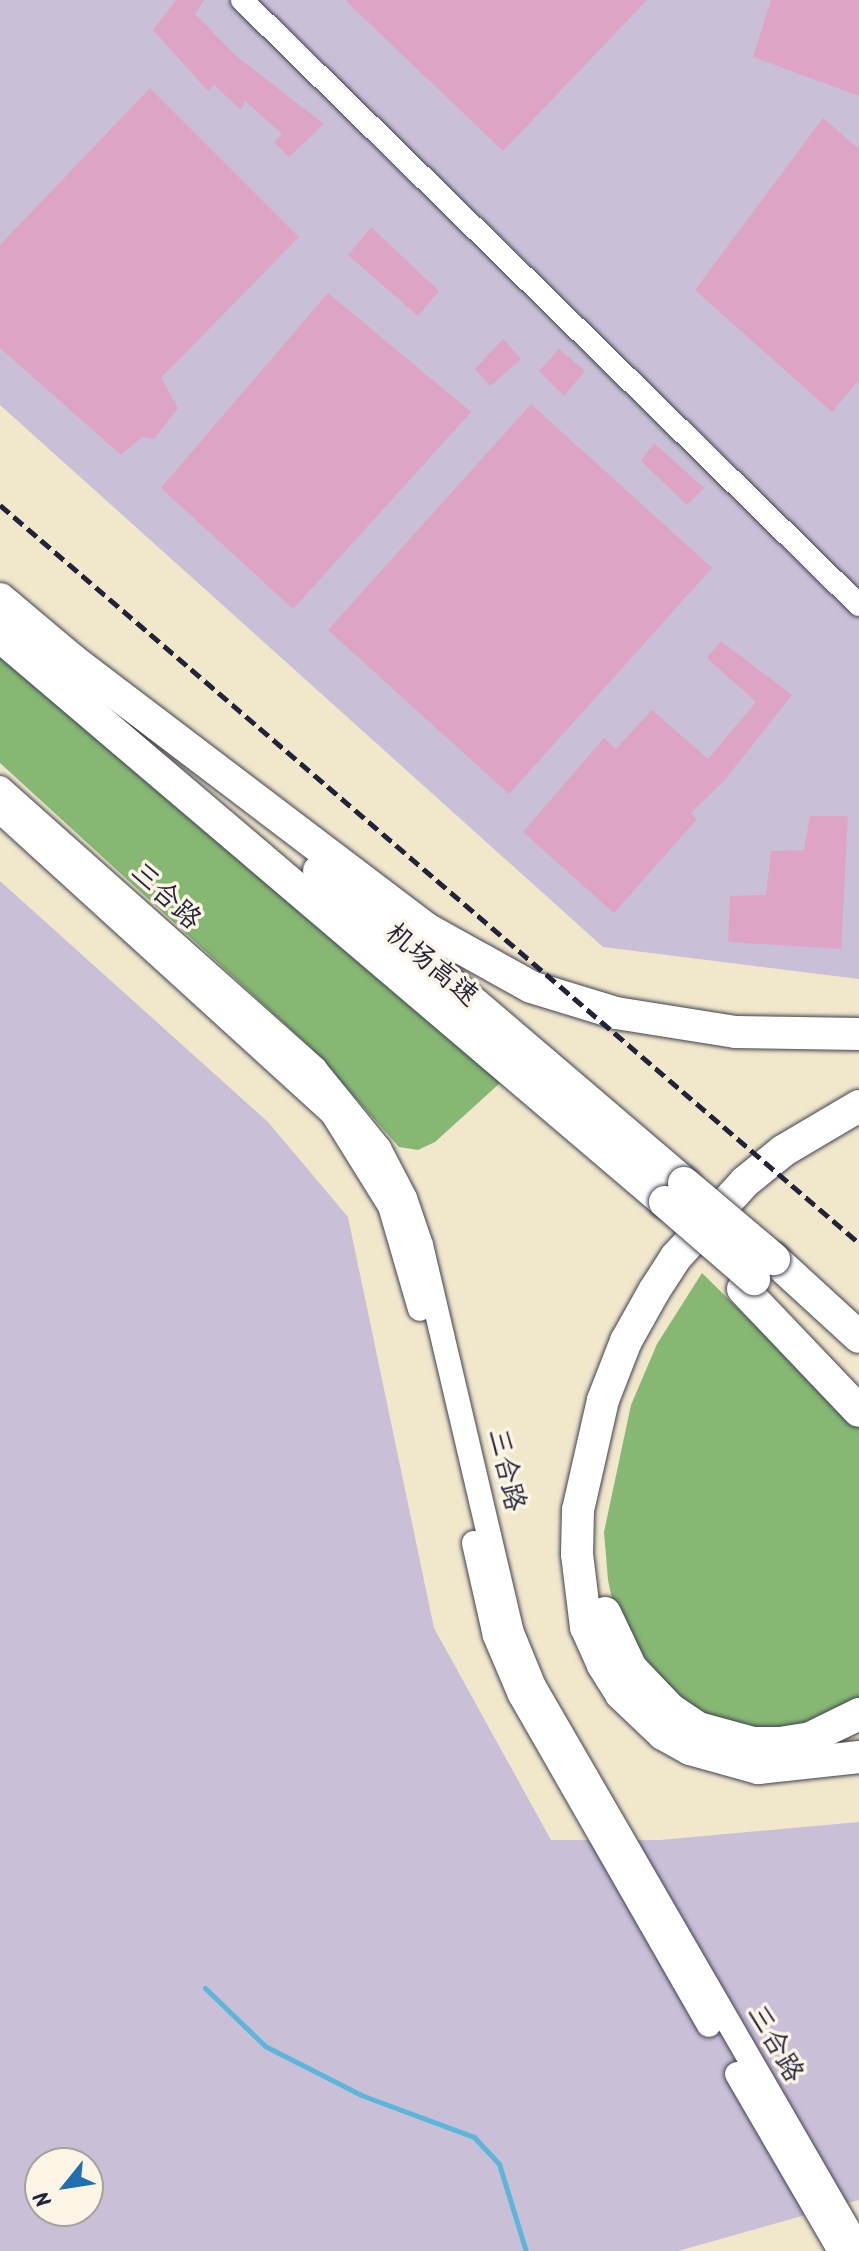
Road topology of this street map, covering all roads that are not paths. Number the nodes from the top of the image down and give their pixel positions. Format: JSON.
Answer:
{"nodes":[{"id":1,"x":242,"y":0,"type":"edge"},
{"id":2,"x":0,"y":599,"type":"edge"},
{"id":3,"x":859,"y":605,"type":"edge"},
{"id":4,"x":0,"y":636,"type":"edge"},
{"id":5,"x":67,"y":656,"type":"junction"},
{"id":6,"x":0,"y":788,"type":"edge"},
{"id":7,"x":0,"y":811,"type":"edge"},
{"id":8,"x":859,"y":1034,"type":"edge"},
{"id":9,"x":859,"y":1106,"type":"edge"},
{"id":10,"x":859,"y":1127,"type":"edge"},
{"id":11,"x":675,"y":1192,"type":"junction"},
{"id":12,"x":757,"y":1276,"type":"junction"},
{"id":13,"x":859,"y":1337,"type":"edge"},
{"id":14,"x":859,"y":1374,"type":"edge"},
{"id":15,"x":859,"y":1411,"type":"edge"},
{"id":16,"x":859,"y":1714,"type":"edge"},
{"id":17,"x":859,"y":1757,"type":"edge"},
{"id":18,"x":859,"y":2248,"type":"edge"},
{"id":19,"x":840,"y":2251,"type":"edge"}],
"edges":[{"from":1,"to":3,"type":"street"},
{"from":2,"to":5,"type":"highway","name":"机场高速"},
{"from":4,"to":11,"type":"highway","name":"机场高速"},
{"from":5,"to":8,"type":"highway"},
{"from":5,"to":11,"type":"highway","name":"机场高速"},
{"from":6,"to":18,"type":"main road","name":"三合路"},
{"from":7,"to":19,"type":"main road","name":"三合路"},
{"from":9,"to":17,"type":"highway"},
{"from":10,"to":16,"type":"highway"},
{"from":11,"to":12,"type":"highway","name":"机场高速","bridge":true},
{"from":12,"to":13,"type":"highway","name":"机场高速"},
{"from":12,"to":14,"type":"highway","name":"机场高速"},
{"from":12,"to":15,"type":"highway"}]}
